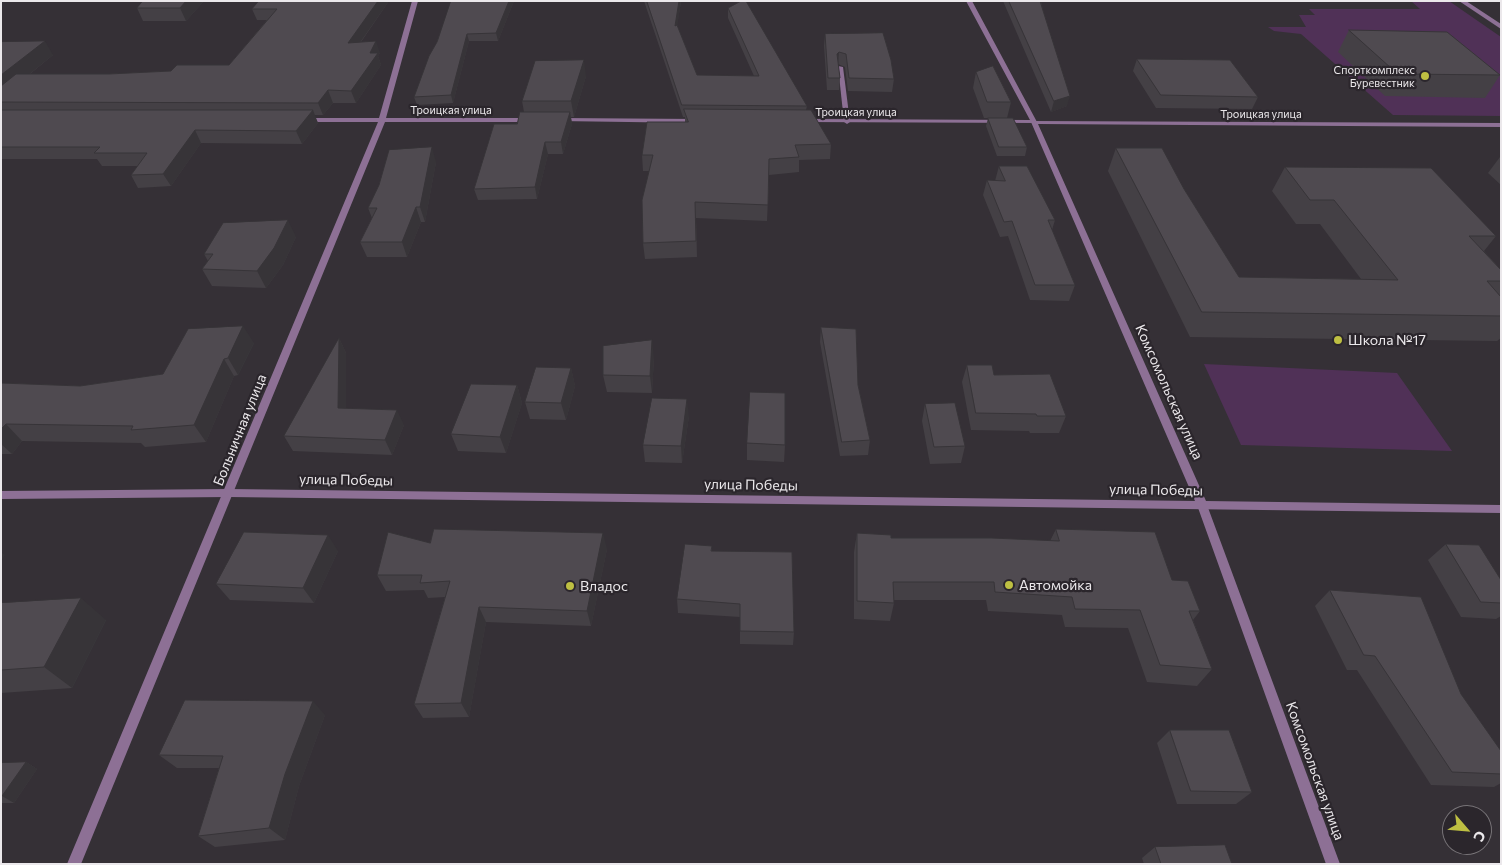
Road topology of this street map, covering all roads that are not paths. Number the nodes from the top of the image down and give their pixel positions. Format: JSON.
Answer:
{"nodes":[{"id":1,"x":415,"y":1,"type":"edge"},
{"id":2,"x":969,"y":1,"type":"edge"},
{"id":3,"x":1462,"y":1,"type":"edge"},
{"id":4,"x":1501,"y":27,"type":"edge"},
{"id":5,"x":840,"y":67,"type":"edge"},
{"id":6,"x":294,"y":120,"type":"edge"},
{"id":7,"x":382,"y":120,"type":"junction"},
{"id":8,"x":540,"y":120,"type":"edge"},
{"id":9,"x":550,"y":120,"type":"edge"},
{"id":10,"x":709,"y":121,"type":"edge"},
{"id":11,"x":798,"y":121,"type":"edge"},
{"id":12,"x":847,"y":122,"type":"junction"},
{"id":13,"x":1034,"y":122,"type":"junction"},
{"id":14,"x":1501,"y":126,"type":"edge"},
{"id":15,"x":229,"y":493,"type":"junction"},
{"id":16,"x":1,"y":495,"type":"edge"},
{"id":17,"x":1202,"y":505,"type":"junction"},
{"id":18,"x":1501,"y":509,"type":"edge"},
{"id":19,"x":74,"y":864,"type":"edge"},
{"id":20,"x":1333,"y":864,"type":"edge"}],
"edges":[{"from":1,"to":7,"type":"street","name":"Больничная улица"},
{"from":2,"to":13,"type":"street","name":"Комсомольская улица"},
{"from":3,"to":4,"type":"street"},
{"from":5,"to":12,"type":"street"},
{"from":6,"to":7,"type":"street","name":"Троицкая улица"},
{"from":7,"to":8,"type":"street","name":"Троицкая улица"},
{"from":7,"to":15,"type":"street","name":"Больничная улица"},
{"from":9,"to":10,"type":"street"},
{"from":11,"to":12,"type":"street","name":"Троицкая улица"},
{"from":12,"to":13,"type":"street","name":"Троицкая улица"},
{"from":13,"to":14,"type":"street","name":"Троицкая улица"},
{"from":13,"to":17,"type":"street","name":"Комсомольская улица"},
{"from":15,"to":16,"type":"street","name":"улица Победы"},
{"from":15,"to":17,"type":"street","name":"улица Победы"},
{"from":15,"to":19,"type":"street","name":"Больничная улица"},
{"from":17,"to":18,"type":"street","name":"улица Победы"},
{"from":17,"to":20,"type":"street","name":"Комсомольская улица"}]}
